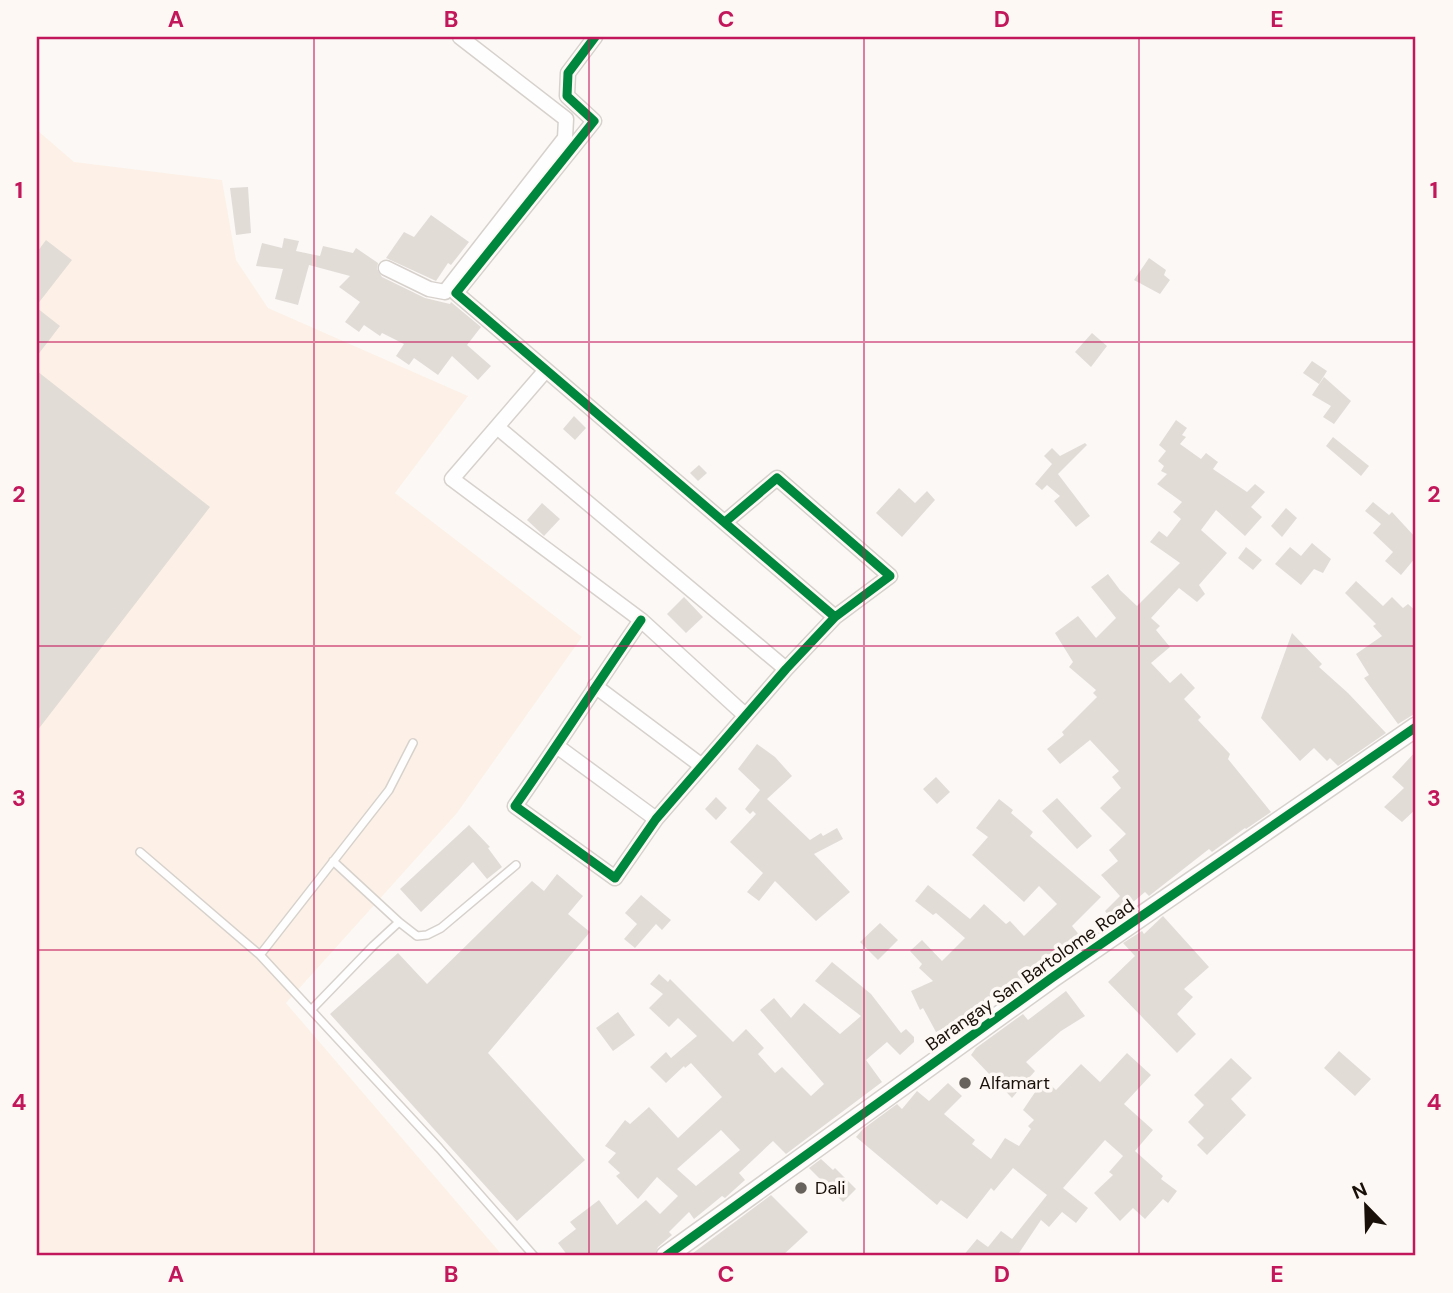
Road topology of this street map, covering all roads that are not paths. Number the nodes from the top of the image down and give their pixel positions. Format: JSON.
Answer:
{"nodes":[{"id":1,"x":460,"y":37,"type":"edge"},
{"id":2,"x":596,"y":37,"type":"edge"},
{"id":3,"x":386,"y":268,"type":"dead end"},
{"id":4,"x":545,"y":370,"type":"junction"},
{"id":5,"x":497,"y":427,"type":"junction"},
{"id":6,"x":725,"y":522,"type":"junction"},
{"id":7,"x":835,"y":617,"type":"junction"},
{"id":8,"x":641,"y":621,"type":"junction"},
{"id":9,"x":786,"y":669,"type":"junction"},
{"id":10,"x":595,"y":686,"type":"junction"},
{"id":11,"x":745,"y":715,"type":"junction"},
{"id":12,"x":1416,"y":727,"type":"edge"},
{"id":13,"x":413,"y":743,"type":"dead end"},
{"id":14,"x":558,"y":747,"type":"junction"},
{"id":15,"x":702,"y":766,"type":"junction"},
{"id":16,"x":656,"y":819,"type":"junction"},
{"id":17,"x":140,"y":852,"type":"dead end"},
{"id":18,"x":333,"y":861,"type":"junction"},
{"id":19,"x":516,"y":865,"type":"dead end"},
{"id":20,"x":400,"y":922,"type":"junction"},
{"id":21,"x":260,"y":955,"type":"junction"},
{"id":22,"x":312,"y":1009,"type":"junction"},
{"id":23,"x":534,"y":1256,"type":"edge"},
{"id":24,"x":666,"y":1256,"type":"edge"}],
"edges":[{"from":1,"to":3,"type":"street"},
{"from":2,"to":4,"type":"street"},
{"from":4,"to":5,"type":"street"},
{"from":4,"to":6,"type":"street"},
{"from":5,"to":8,"type":"street"},
{"from":5,"to":9,"type":"street"},
{"from":6,"to":7,"type":"street"},
{"from":6,"to":7,"type":"street"},
{"from":7,"to":9,"type":"street"},
{"from":8,"to":10,"type":"street"},
{"from":8,"to":11,"type":"street"},
{"from":9,"to":11,"type":"street"},
{"from":10,"to":14,"type":"street"},
{"from":10,"to":15,"type":"street"},
{"from":11,"to":15,"type":"street"},
{"from":12,"to":24,"type":"street","name":"Barangay San Bartolome Road"},
{"from":13,"to":18,"type":"lane"},
{"from":14,"to":16,"type":"street"},
{"from":14,"to":16,"type":"street"},
{"from":15,"to":16,"type":"street"},
{"from":17,"to":21,"type":"lane"},
{"from":18,"to":20,"type":"lane"},
{"from":18,"to":21,"type":"lane"},
{"from":19,"to":20,"type":"lane"},
{"from":20,"to":22,"type":"lane"},
{"from":21,"to":22,"type":"lane"},
{"from":22,"to":23,"type":"lane"}]}
